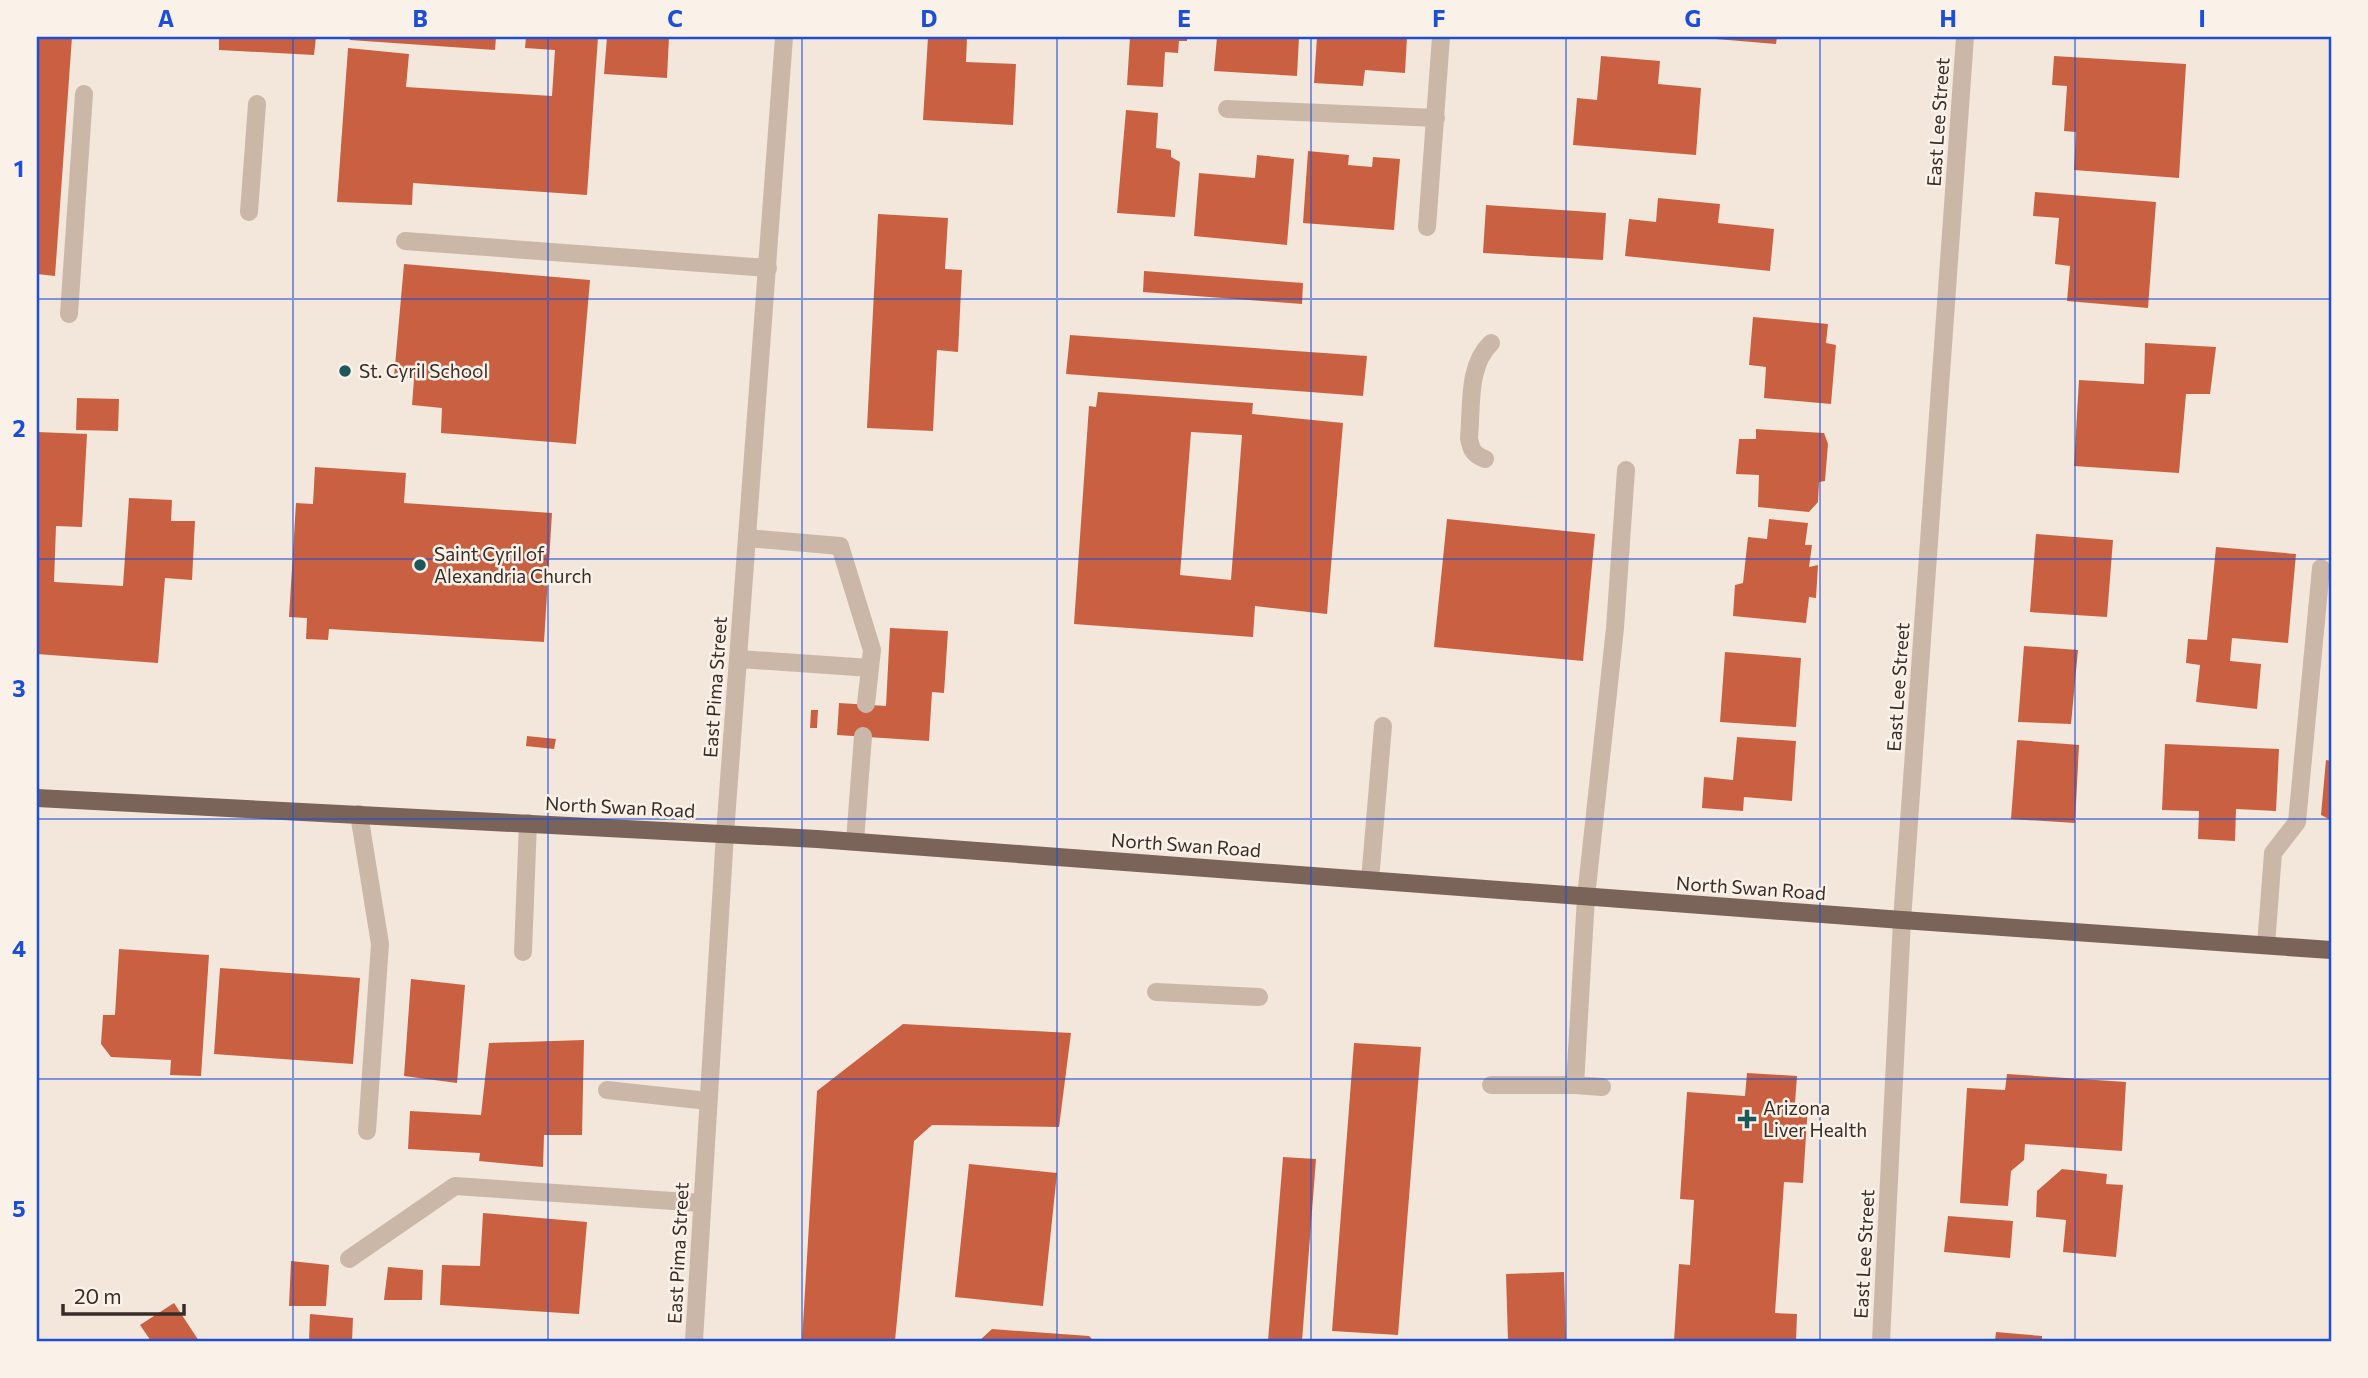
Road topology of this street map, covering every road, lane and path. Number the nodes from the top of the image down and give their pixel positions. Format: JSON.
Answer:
{"nodes":[{"id":1,"x":784,"y":37,"type":"edge"},
{"id":2,"x":1441,"y":37,"type":"edge"},
{"id":3,"x":1965,"y":37,"type":"edge"},
{"id":4,"x":84,"y":94,"type":"dead end"},
{"id":5,"x":257,"y":104,"type":"dead end"},
{"id":6,"x":1227,"y":109,"type":"dead end"},
{"id":7,"x":1436,"y":118,"type":"junction"},
{"id":8,"x":249,"y":212,"type":"dead end"},
{"id":9,"x":1427,"y":228,"type":"dead end"},
{"id":10,"x":405,"y":241,"type":"dead end"},
{"id":11,"x":768,"y":268,"type":"junction"},
{"id":12,"x":69,"y":314,"type":"dead end"},
{"id":13,"x":1491,"y":343,"type":"dead end"},
{"id":14,"x":1485,"y":459,"type":"dead end"},
{"id":15,"x":1626,"y":470,"type":"dead end"},
{"id":16,"x":747,"y":538,"type":"junction"},
{"id":17,"x":2321,"y":568,"type":"dead end"},
{"id":18,"x":739,"y":659,"type":"junction"},
{"id":19,"x":870,"y":667,"type":"junction"},
{"id":20,"x":866,"y":704,"type":"dead end"},
{"id":21,"x":1382,"y":726,"type":"dead end"},
{"id":22,"x":863,"y":736,"type":"dead end"},
{"id":23,"x":37,"y":798,"type":"edge"},
{"id":24,"x":359,"y":814,"type":"junction"},
{"id":25,"x":528,"y":823,"type":"junction"},
{"id":26,"x":725,"y":834,"type":"junction"},
{"id":27,"x":855,"y":841,"type":"junction"},
{"id":28,"x":1370,"y":880,"type":"junction"},
{"id":29,"x":1586,"y":897,"type":"junction"},
{"id":30,"x":1902,"y":920,"type":"junction"},
{"id":31,"x":2266,"y":945,"type":"junction"},
{"id":32,"x":2331,"y":950,"type":"edge"},
{"id":33,"x":523,"y":952,"type":"dead end"},
{"id":34,"x":1156,"y":992,"type":"dead end"},
{"id":35,"x":1259,"y":997,"type":"dead end"},
{"id":36,"x":1491,"y":1085,"type":"dead end"},
{"id":37,"x":1575,"y":1085,"type":"junction"},
{"id":38,"x":1602,"y":1087,"type":"dead end"},
{"id":39,"x":607,"y":1090,"type":"dead end"},
{"id":40,"x":708,"y":1101,"type":"junction"},
{"id":41,"x":367,"y":1131,"type":"dead end"},
{"id":42,"x":702,"y":1203,"type":"junction"},
{"id":43,"x":349,"y":1259,"type":"dead end"},
{"id":44,"x":694,"y":1341,"type":"edge"},
{"id":45,"x":1881,"y":1341,"type":"edge"}],
"edges":[{"from":1,"to":11,"type":"street","name":"East Pima Street"},
{"from":2,"to":7,"type":"street"},
{"from":3,"to":30,"type":"street","name":"East Lee Street"},
{"from":4,"to":12,"type":"street"},
{"from":5,"to":8,"type":"street"},
{"from":6,"to":7,"type":"street"},
{"from":7,"to":9,"type":"street"},
{"from":10,"to":11,"type":"street"},
{"from":11,"to":16,"type":"street","name":"East Pima Street"},
{"from":13,"to":14,"type":"street"},
{"from":15,"to":29,"type":"street"},
{"from":16,"to":18,"type":"street","name":"East Pima Street"},
{"from":16,"to":19,"type":"street"},
{"from":17,"to":31,"type":"street"},
{"from":18,"to":19,"type":"street"},
{"from":18,"to":26,"type":"street","name":"East Pima Street"},
{"from":19,"to":20,"type":"street"},
{"from":21,"to":28,"type":"street"},
{"from":22,"to":27,"type":"street"},
{"from":23,"to":24,"type":"main road","name":"North Swan Road"},
{"from":24,"to":25,"type":"main road","name":"North Swan Road"},
{"from":24,"to":41,"type":"street"},
{"from":25,"to":26,"type":"main road","name":"North Swan Road"},
{"from":25,"to":33,"type":"street"},
{"from":26,"to":27,"type":"main road","name":"North Swan Road"},
{"from":26,"to":40,"type":"street","name":"East Pima Street"},
{"from":27,"to":28,"type":"main road","name":"North Swan Road"},
{"from":28,"to":29,"type":"main road","name":"North Swan Road"},
{"from":29,"to":30,"type":"main road","name":"North Swan Road"},
{"from":29,"to":37,"type":"street"},
{"from":30,"to":31,"type":"main road","name":"North Swan Road"},
{"from":30,"to":45,"type":"street","name":"East Lee Street"},
{"from":31,"to":32,"type":"main road","name":"North Swan Road"},
{"from":34,"to":35,"type":"street"},
{"from":36,"to":37,"type":"street"},
{"from":37,"to":38,"type":"street"},
{"from":39,"to":40,"type":"street"},
{"from":40,"to":42,"type":"street","name":"East Pima Street"},
{"from":42,"to":43,"type":"street"},
{"from":42,"to":44,"type":"street","name":"East Pima Street"}]}
